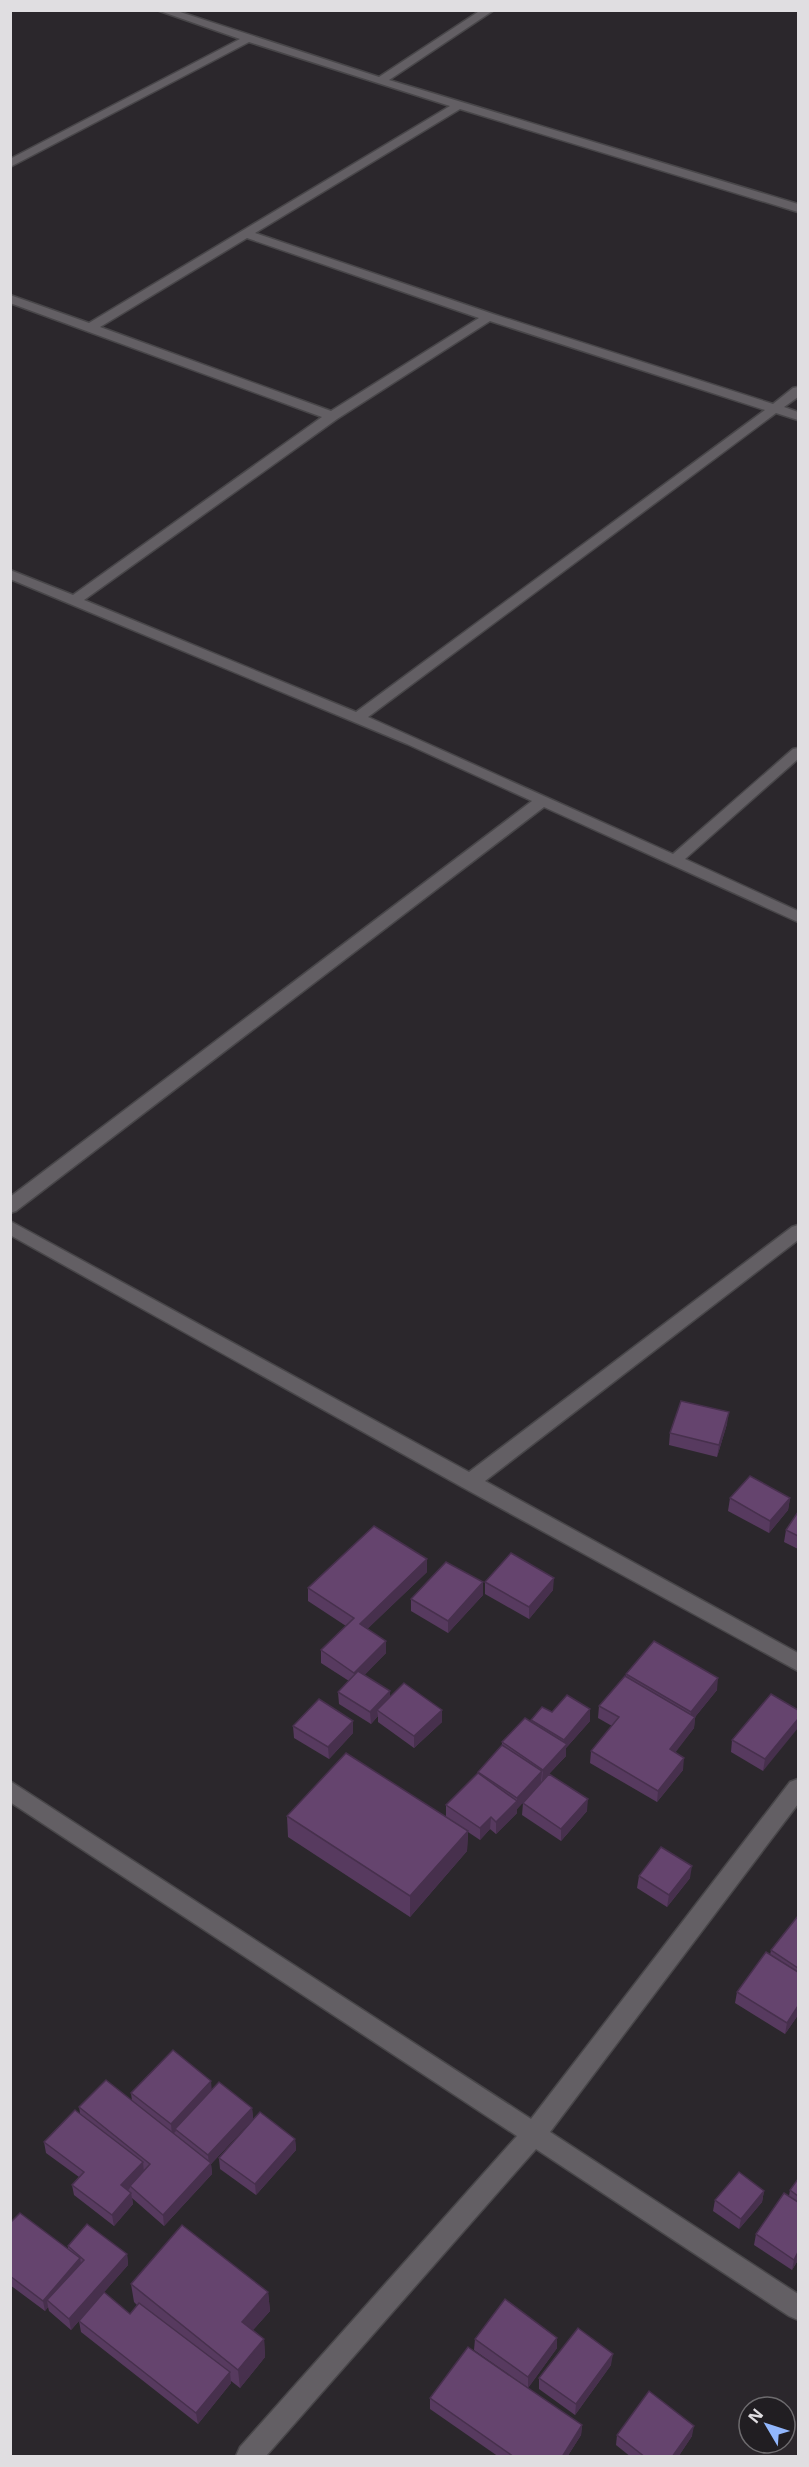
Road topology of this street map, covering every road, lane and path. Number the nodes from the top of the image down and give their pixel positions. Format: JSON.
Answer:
{"nodes":[{"id":1,"x":162,"y":10,"type":"edge"},
{"id":2,"x":489,"y":10,"type":"edge"},
{"id":3,"x":249,"y":38,"type":"junction"},
{"id":4,"x":380,"y":81,"type":"junction"},
{"id":5,"x":459,"y":105,"type":"junction"},
{"id":6,"x":10,"y":164,"type":"edge"},
{"id":7,"x":798,"y":208,"type":"edge"},
{"id":8,"x":245,"y":234,"type":"junction"},
{"id":9,"x":10,"y":298,"type":"edge"},
{"id":10,"x":489,"y":317,"type":"junction"},
{"id":11,"x":90,"y":328,"type":"junction"},
{"id":12,"x":798,"y":392,"type":"edge"},
{"id":13,"x":776,"y":408,"type":"junction"},
{"id":14,"x":332,"y":416,"type":"junction"},
{"id":15,"x":798,"y":416,"type":"edge"},
{"id":16,"x":10,"y":574,"type":"edge"},
{"id":17,"x":75,"y":600,"type":"junction"},
{"id":18,"x":358,"y":718,"type":"junction"},
{"id":19,"x":798,"y":752,"type":"edge"},
{"id":20,"x":543,"y":800,"type":"junction"},
{"id":21,"x":675,"y":860,"type":"junction"},
{"id":22,"x":798,"y":917,"type":"edge"},
{"id":23,"x":10,"y":1207,"type":"edge"},
{"id":24,"x":10,"y":1227,"type":"edge"},
{"id":25,"x":798,"y":1231,"type":"edge"},
{"id":26,"x":469,"y":1482,"type":"junction"},
{"id":27,"x":798,"y":1663,"type":"edge"},
{"id":28,"x":798,"y":1788,"type":"edge"},
{"id":29,"x":10,"y":1790,"type":"edge"},
{"id":30,"x":534,"y":2134,"type":"junction"},
{"id":31,"x":798,"y":2308,"type":"edge"},
{"id":32,"x":249,"y":2457,"type":"edge"}],
"edges":[{"from":1,"to":3,"type":"street"},
{"from":2,"to":4,"type":"street"},
{"from":3,"to":4,"type":"street"},
{"from":3,"to":6,"type":"street"},
{"from":4,"to":5,"type":"street"},
{"from":5,"to":7,"type":"street"},
{"from":5,"to":8,"type":"street"},
{"from":8,"to":10,"type":"street"},
{"from":8,"to":11,"type":"street"},
{"from":9,"to":11,"type":"street"},
{"from":10,"to":13,"type":"street"},
{"from":10,"to":14,"type":"street"},
{"from":11,"to":14,"type":"street"},
{"from":12,"to":13,"type":"street"},
{"from":13,"to":15,"type":"street"},
{"from":13,"to":18,"type":"street"},
{"from":14,"to":17,"type":"street"},
{"from":16,"to":17,"type":"street"},
{"from":17,"to":18,"type":"street"},
{"from":18,"to":20,"type":"street"},
{"from":19,"to":21,"type":"street"},
{"from":20,"to":21,"type":"street"},
{"from":20,"to":23,"type":"street"},
{"from":21,"to":22,"type":"street"},
{"from":24,"to":26,"type":"street"},
{"from":25,"to":26,"type":"street"},
{"from":26,"to":27,"type":"street"},
{"from":28,"to":30,"type":"street"},
{"from":29,"to":30,"type":"street"},
{"from":30,"to":31,"type":"street"},
{"from":30,"to":32,"type":"street"}]}
